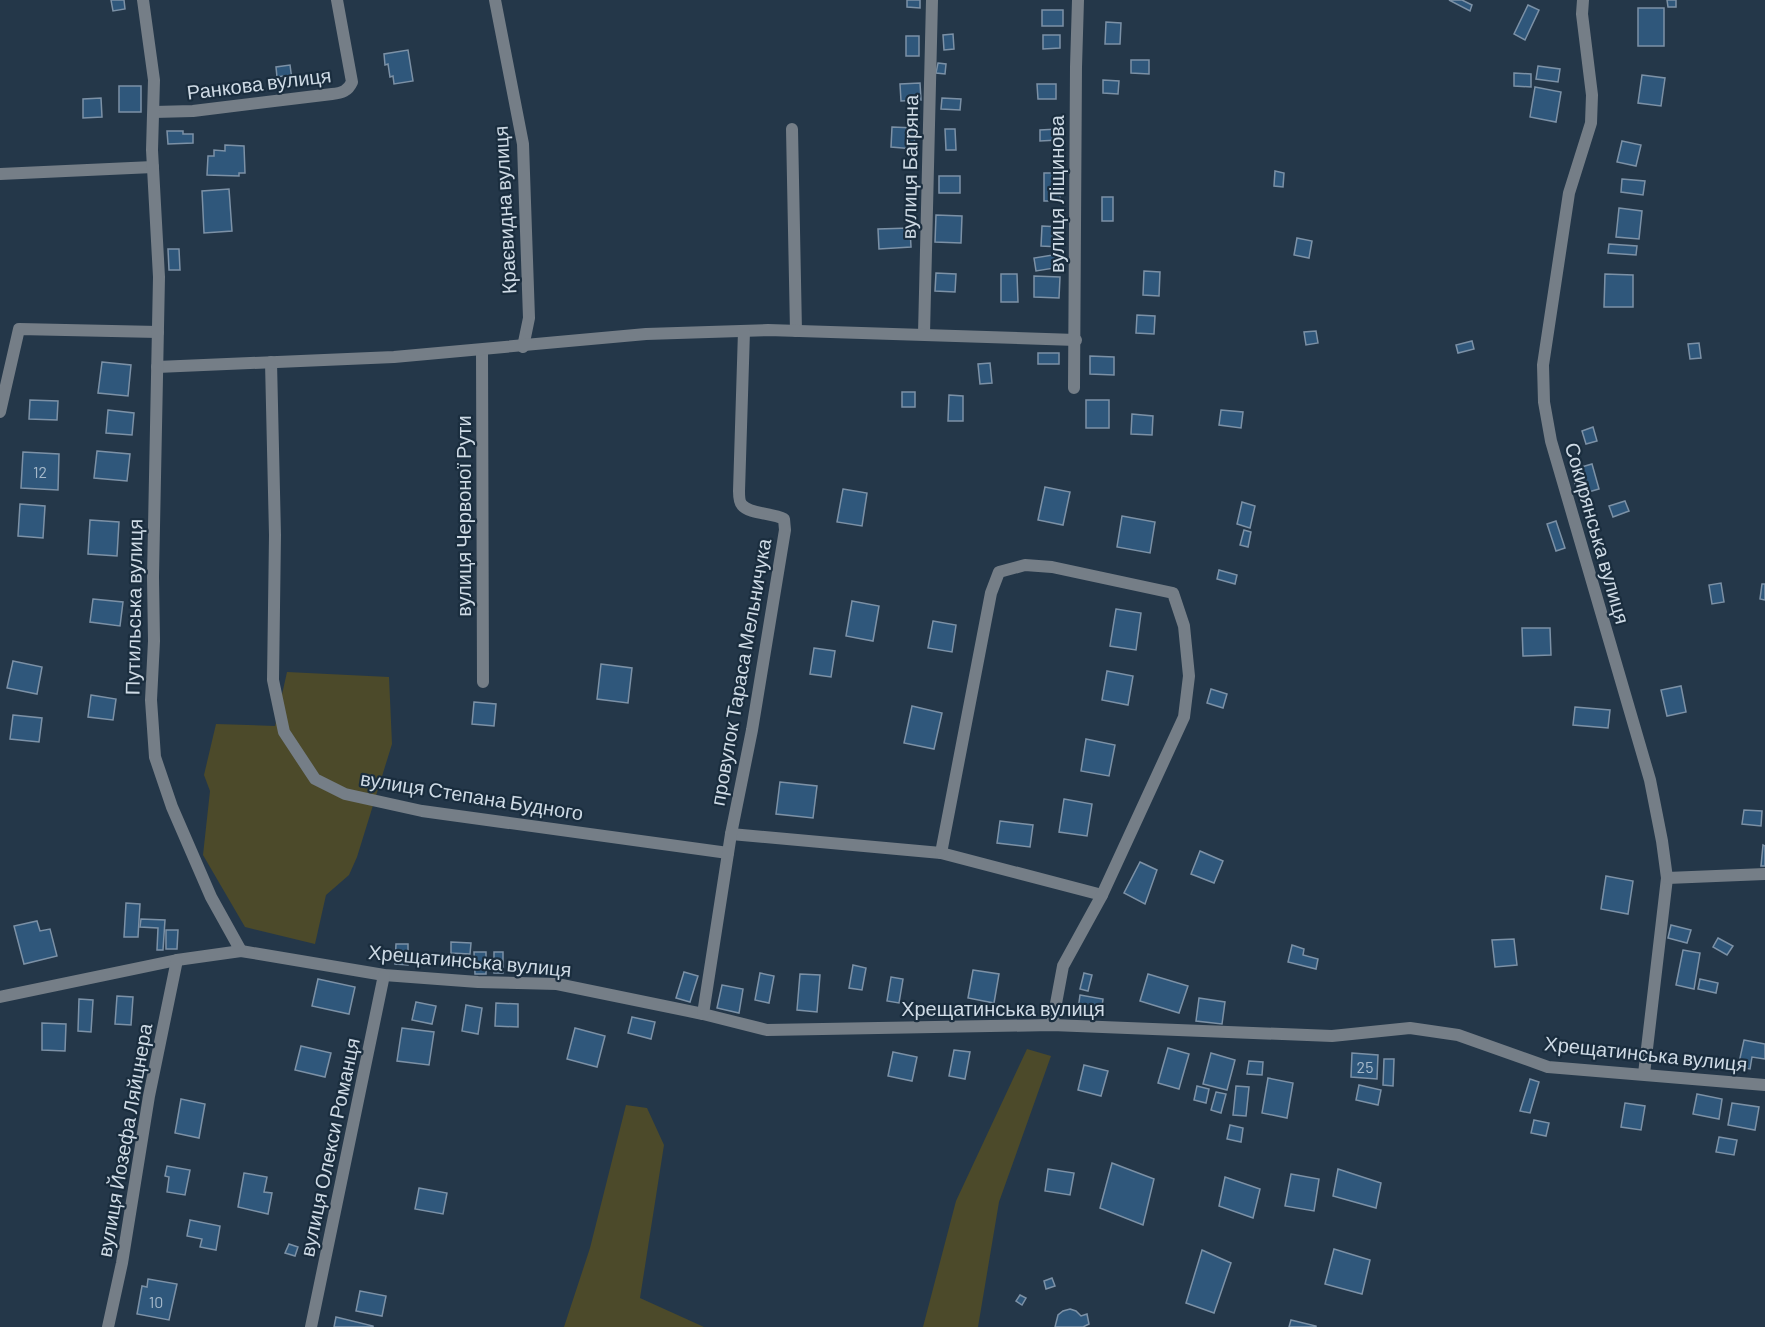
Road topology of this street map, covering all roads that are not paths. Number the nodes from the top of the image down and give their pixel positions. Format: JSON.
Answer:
{"nodes":[{"id":1,"x":143,"y":0,"type":"edge"},
{"id":2,"x":337,"y":0,"type":"edge"},
{"id":3,"x":495,"y":0,"type":"edge"},
{"id":4,"x":932,"y":0,"type":"edge"},
{"id":5,"x":1078,"y":0,"type":"edge"},
{"id":6,"x":1583,"y":0,"type":"edge"},
{"id":7,"x":154,"y":112,"type":"junction"},
{"id":8,"x":792,"y":129,"type":"dead end"},
{"id":9,"x":153,"y":167,"type":"junction"},
{"id":10,"x":0,"y":174,"type":"edge"},
{"id":11,"x":744,"y":331,"type":"junction"},
{"id":12,"x":796,"y":331,"type":"junction"},
{"id":13,"x":158,"y":332,"type":"junction"},
{"id":14,"x":924,"y":334,"type":"junction"},
{"id":15,"x":1076,"y":340,"type":"junction"},
{"id":16,"x":523,"y":346,"type":"junction"},
{"id":17,"x":482,"y":350,"type":"junction"},
{"id":18,"x":271,"y":362,"type":"junction"},
{"id":19,"x":157,"y":367,"type":"junction"},
{"id":20,"x":1074,"y":388,"type":"dead end"},
{"id":21,"x":0,"y":412,"type":"edge"},
{"id":22,"x":483,"y":682,"type":"dead end"},
{"id":23,"x":731,"y":834,"type":"junction"},
{"id":24,"x":728,"y":853,"type":"junction"},
{"id":25,"x":941,"y":853,"type":"junction"},
{"id":26,"x":1765,"y":874,"type":"edge"},
{"id":27,"x":1667,"y":878,"type":"junction"},
{"id":28,"x":1102,"y":895,"type":"junction"},
{"id":29,"x":241,"y":951,"type":"junction"},
{"id":30,"x":177,"y":960,"type":"junction"},
{"id":31,"x":384,"y":975,"type":"junction"},
{"id":32,"x":0,"y":997,"type":"edge"},
{"id":33,"x":703,"y":1014,"type":"junction"},
{"id":34,"x":1052,"y":1025,"type":"junction"},
{"id":35,"x":1644,"y":1074,"type":"junction"},
{"id":36,"x":1765,"y":1084,"type":"edge"},
{"id":37,"x":108,"y":1327,"type":"edge"},
{"id":38,"x":311,"y":1327,"type":"edge"}],
"edges":[{"from":1,"to":7,"type":"street","name":"Путильська вулиця"},
{"from":2,"to":7,"type":"street","name":"Ранкова вулиця"},
{"from":3,"to":16,"type":"street","name":"Краєвидна вулиця"},
{"from":4,"to":14,"type":"street","name":"вулиця Багряна"},
{"from":5,"to":15,"type":"street","name":"вулиця Ліщинова"},
{"from":6,"to":27,"type":"street","name":"Сокирянська вулиця"},
{"from":7,"to":9,"type":"street","name":"Путильська вулиця"},
{"from":8,"to":12,"type":"street"},
{"from":9,"to":10,"type":"street"},
{"from":9,"to":13,"type":"street","name":"Путильська вулиця"},
{"from":11,"to":12,"type":"street"},
{"from":11,"to":16,"type":"street"},
{"from":11,"to":23,"type":"street","name":"провулок Тараса Мельничука"},
{"from":12,"to":14,"type":"street"},
{"from":13,"to":19,"type":"street","name":"Путильська вулиця"},
{"from":13,"to":21,"type":"street"},
{"from":14,"to":15,"type":"street"},
{"from":15,"to":20,"type":"street","name":"вулиця Ліщинова"},
{"from":16,"to":17,"type":"street"},
{"from":17,"to":18,"type":"street"},
{"from":17,"to":22,"type":"street","name":"вулиця Червоної Рути"},
{"from":18,"to":19,"type":"street"},
{"from":18,"to":24,"type":"street","name":"вулиця Степана Будного"},
{"from":19,"to":29,"type":"street","name":"Путильська вулиця"},
{"from":23,"to":24,"type":"street","name":"провулок Тараса Мельничука"},
{"from":23,"to":25,"type":"street"},
{"from":24,"to":33,"type":"street","name":"провулок Тараса Мельничука"},
{"from":25,"to":28,"type":"street"},
{"from":25,"to":28,"type":"street"},
{"from":26,"to":27,"type":"street"},
{"from":27,"to":35,"type":"street","name":"Сокирянська вулиця"},
{"from":28,"to":34,"type":"street"},
{"from":29,"to":30,"type":"street"},
{"from":29,"to":31,"type":"street","name":"Хрещатинська вулиця"},
{"from":30,"to":32,"type":"street"},
{"from":30,"to":37,"type":"street","name":"вулиця Йозефа Ляйцнера"},
{"from":31,"to":33,"type":"street","name":"Хрещатинська вулиця"},
{"from":31,"to":38,"type":"street","name":"вулиця Олекси Романця"},
{"from":33,"to":34,"type":"street","name":"Хрещатинська вулиця"},
{"from":34,"to":35,"type":"street","name":"Хрещатинська вулиця"},
{"from":35,"to":36,"type":"street","name":"Хрещатинська вулиця"}]}
